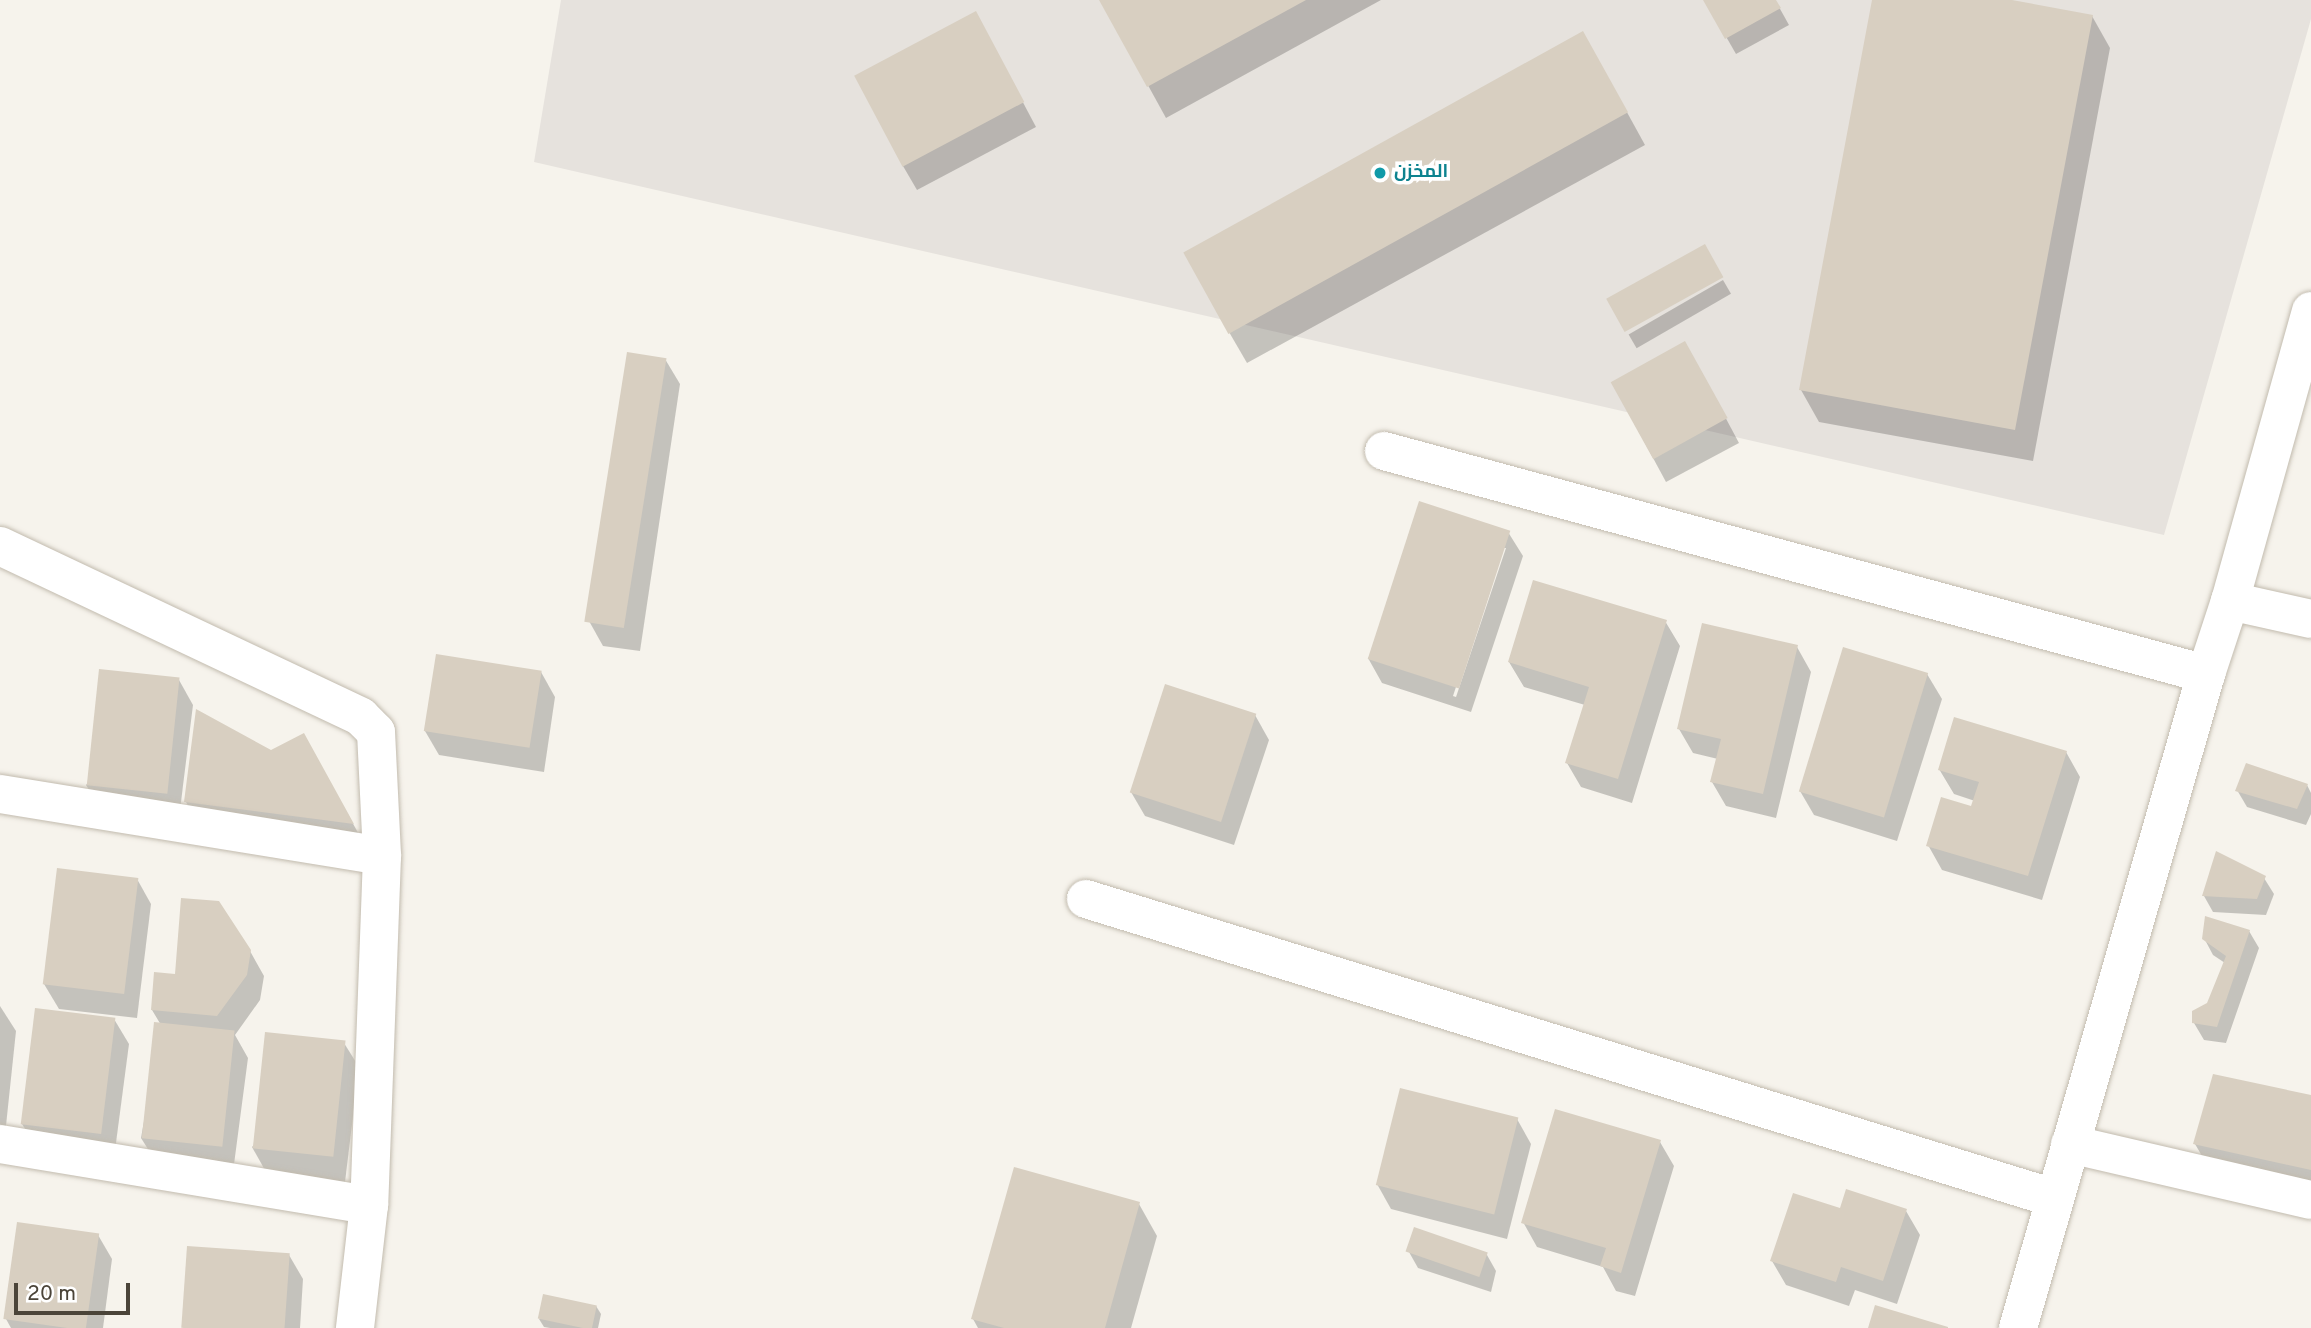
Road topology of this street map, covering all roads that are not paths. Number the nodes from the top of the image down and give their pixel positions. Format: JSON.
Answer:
{"nodes":[{"id":1,"x":2311,"y":311,"type":"edge"},
{"id":2,"x":1384,"y":451,"type":"dead end"},
{"id":3,"x":0,"y":546,"type":"edge"},
{"id":4,"x":2230,"y":601,"type":"junction"},
{"id":5,"x":2311,"y":619,"type":"edge"},
{"id":6,"x":2206,"y":674,"type":"junction"},
{"id":7,"x":0,"y":794,"type":"edge"},
{"id":8,"x":382,"y":856,"type":"junction"},
{"id":9,"x":1086,"y":899,"type":"dead end"},
{"id":10,"x":0,"y":1144,"type":"edge"},
{"id":11,"x":2070,"y":1144,"type":"junction"},
{"id":12,"x":2054,"y":1198,"type":"junction"},
{"id":13,"x":2311,"y":1200,"type":"edge"},
{"id":14,"x":369,"y":1205,"type":"junction"},
{"id":15,"x":355,"y":1328,"type":"edge"},
{"id":16,"x":2018,"y":1328,"type":"edge"}],
"edges":[{"from":1,"to":4,"type":"street"},
{"from":2,"to":6,"type":"street"},
{"from":3,"to":8,"type":"street"},
{"from":4,"to":5,"type":"street"},
{"from":4,"to":6,"type":"street"},
{"from":6,"to":11,"type":"street"},
{"from":7,"to":8,"type":"street"},
{"from":8,"to":14,"type":"street"},
{"from":9,"to":12,"type":"street"},
{"from":10,"to":14,"type":"street"},
{"from":11,"to":12,"type":"street"},
{"from":11,"to":13,"type":"street"},
{"from":12,"to":16,"type":"street"},
{"from":14,"to":15,"type":"street"}]}
